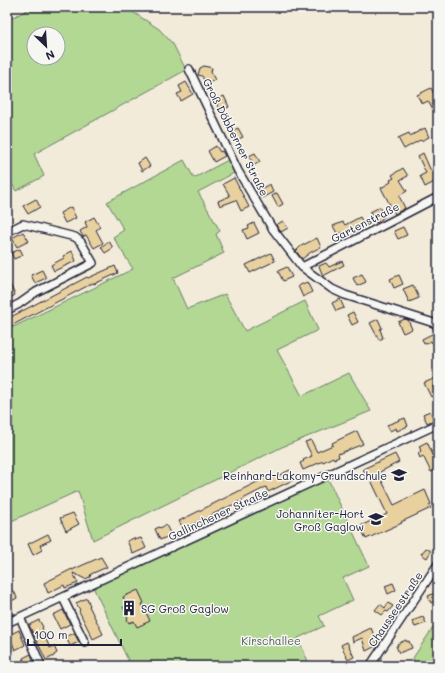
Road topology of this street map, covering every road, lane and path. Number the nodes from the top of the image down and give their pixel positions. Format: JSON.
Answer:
{"nodes":[{"id":1,"x":189,"y":69,"type":"dead end"},
{"id":2,"x":438,"y":197,"type":"edge"},
{"id":3,"x":7,"y":232,"type":"edge"},
{"id":4,"x":302,"y":266,"type":"junction"},
{"id":5,"x":7,"y":310,"type":"edge"},
{"id":6,"x":438,"y":326,"type":"edge"},
{"id":7,"x":438,"y":424,"type":"edge"},
{"id":8,"x":438,"y":564,"type":"edge"},
{"id":9,"x":63,"y":598,"type":"junction"},
{"id":10,"x":20,"y":617,"type":"junction"},
{"id":11,"x":7,"y":623,"type":"edge"},
{"id":12,"x":85,"y":643,"type":"dead end"},
{"id":13,"x":40,"y":663,"type":"dead end"},
{"id":14,"x":370,"y":666,"type":"edge"}],
"edges":[{"from":1,"to":4,"type":"street","name":"Groß Döbberner Straße"},
{"from":2,"to":4,"type":"street","name":"Gartenstraße"},
{"from":3,"to":5,"type":"street"},
{"from":4,"to":6,"type":"street","name":"Groß Döbberner Straße"},
{"from":7,"to":9,"type":"street","name":"Gallinchener Straße"},
{"from":8,"to":14,"type":"street","name":"Chausseestraße"},
{"from":9,"to":10,"type":"street","name":"Gallinchener Straße"},
{"from":9,"to":12,"type":"street"},
{"from":10,"to":11,"type":"street","name":"Gallinchener Straße"},
{"from":10,"to":13,"type":"street"}]}
